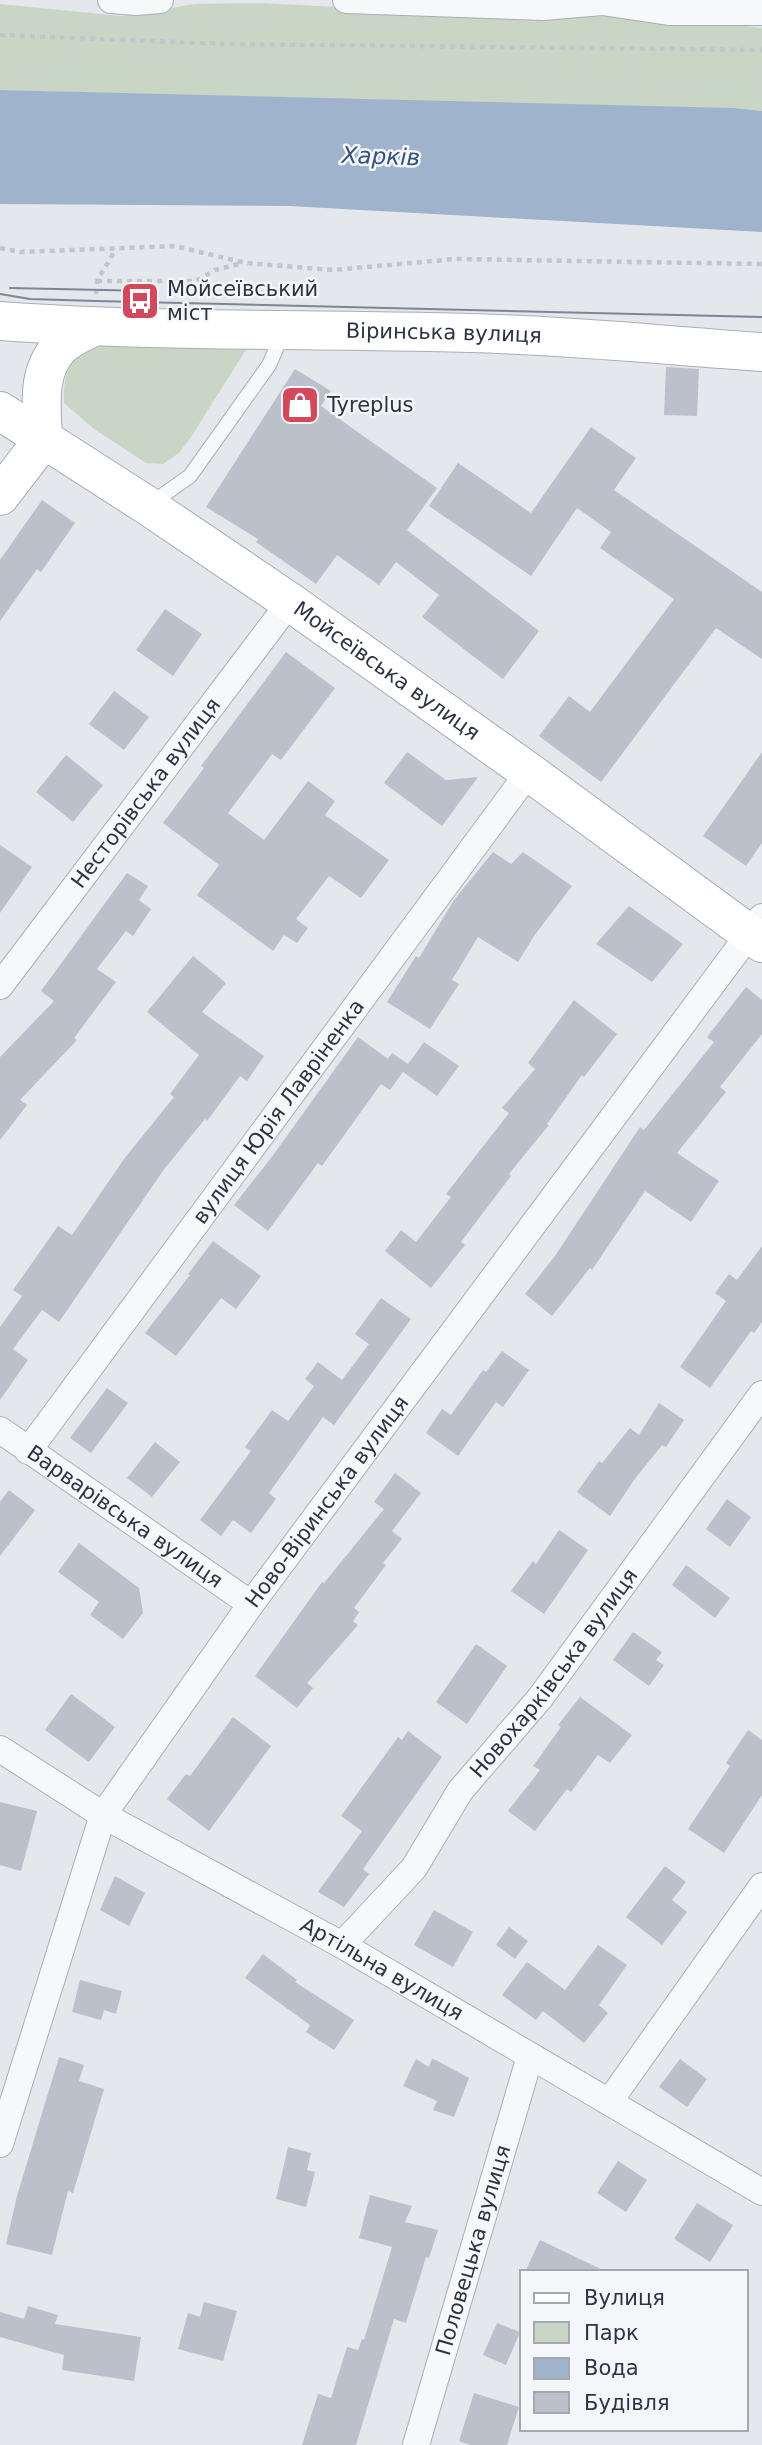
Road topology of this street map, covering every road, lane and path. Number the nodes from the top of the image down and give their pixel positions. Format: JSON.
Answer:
{"nodes":[{"id":1,"x":111,"y":0,"type":"edge"},
{"id":2,"x":160,"y":0,"type":"edge"},
{"id":3,"x":346,"y":0,"type":"edge"},
{"id":4,"x":545,"y":4,"type":"edge"},
{"id":5,"x":762,"y":12,"type":"edge"},
{"id":6,"x":0,"y":35,"type":"edge"},
{"id":7,"x":762,"y":50,"type":"edge"},
{"id":8,"x":0,"y":248,"type":"edge"},
{"id":9,"x":117,"y":248,"type":"junction"},
{"id":10,"x":246,"y":263,"type":"junction"},
{"id":11,"x":762,"y":264,"type":"edge"},
{"id":12,"x":97,"y":281,"type":"junction"},
{"id":13,"x":94,"y":314,"type":"junction"},
{"id":14,"x":0,"y":321,"type":"edge"},
{"id":15,"x":285,"y":328,"type":"junction"},
{"id":16,"x":762,"y":352,"type":"edge"},
{"id":17,"x":0,"y":411,"type":"edge"},
{"id":18,"x":43,"y":440,"type":"junction"},
{"id":19,"x":0,"y":496,"type":"edge"},
{"id":20,"x":148,"y":506,"type":"junction"},
{"id":21,"x":290,"y":602,"type":"junction"},
{"id":22,"x":528,"y":772,"type":"junction"},
{"id":23,"x":758,"y":931,"type":"edge"},
{"id":24,"x":0,"y":986,"type":"edge"},
{"id":25,"x":762,"y":1394,"type":"edge"},
{"id":26,"x":0,"y":1430,"type":"edge"},
{"id":27,"x":28,"y":1451,"type":"junction"},
{"id":28,"x":251,"y":1604,"type":"junction"},
{"id":29,"x":0,"y":1749,"type":"edge"},
{"id":30,"x":103,"y":1815,"type":"junction"},
{"id":31,"x":762,"y":1886,"type":"edge"},
{"id":32,"x":342,"y":1945,"type":"junction"},
{"id":33,"x":530,"y":2056,"type":"junction"},
{"id":34,"x":609,"y":2102,"type":"junction"},
{"id":35,"x":0,"y":2144,"type":"edge"},
{"id":36,"x":762,"y":2192,"type":"edge"},
{"id":37,"x":416,"y":2445,"type":"edge"}],
"edges":[{"from":1,"to":2,"type":"street"},
{"from":3,"to":4,"type":"street"},
{"from":4,"to":5,"type":"street"},
{"from":6,"to":7,"type":"path"},
{"from":8,"to":9,"type":"path"},
{"from":9,"to":10,"type":"path"},
{"from":9,"to":12,"type":"path"},
{"from":10,"to":11,"type":"path"},
{"from":10,"to":12,"type":"path"},
{"from":12,"to":13,"type":"path"},
{"from":13,"to":14,"type":"main road","name":"Віринська вулиця"},
{"from":13,"to":15,"type":"main road","name":"Віринська вулиця"},
{"from":13,"to":18,"type":"main road"},
{"from":15,"to":16,"type":"main road","name":"Віринська вулиця"},
{"from":15,"to":20,"type":"lane"},
{"from":17,"to":18,"type":"main road","name":"Мойсеївська вулиця"},
{"from":18,"to":19,"type":"main road"},
{"from":18,"to":20,"type":"main road","name":"Мойсеївська вулиця"},
{"from":20,"to":21,"type":"main road","name":"Мойсеївська вулиця"},
{"from":21,"to":22,"type":"main road","name":"Мойсеївська вулиця"},
{"from":21,"to":24,"type":"street","name":"Несторівська вулиця"},
{"from":22,"to":23,"type":"main road","name":"Мойсеївська вулиця"},
{"from":22,"to":27,"type":"street","name":"вулиця Юрія Лавріненка"},
{"from":23,"to":28,"type":"street","name":"Ново-Віринська вулиця"},
{"from":25,"to":32,"type":"street","name":"Новохарківська вулиця"},
{"from":26,"to":27,"type":"street","name":"Варварівська вулиця"},
{"from":27,"to":28,"type":"street","name":"Варварівська вулиця"},
{"from":28,"to":30,"type":"street","name":"Ново-Віринська вулиця"},
{"from":29,"to":30,"type":"street","name":"Артільна вулиця"},
{"from":30,"to":32,"type":"street","name":"Артільна вулиця"},
{"from":30,"to":35,"type":"street","name":"Ново-Віринська вулиця"},
{"from":31,"to":34,"type":"street"},
{"from":32,"to":33,"type":"street","name":"Артільна вулиця"},
{"from":33,"to":34,"type":"street","name":"Артільна вулиця"},
{"from":33,"to":37,"type":"street","name":"Половецька вулиця"},
{"from":34,"to":36,"type":"street","name":"Артільна вулиця"}]}
